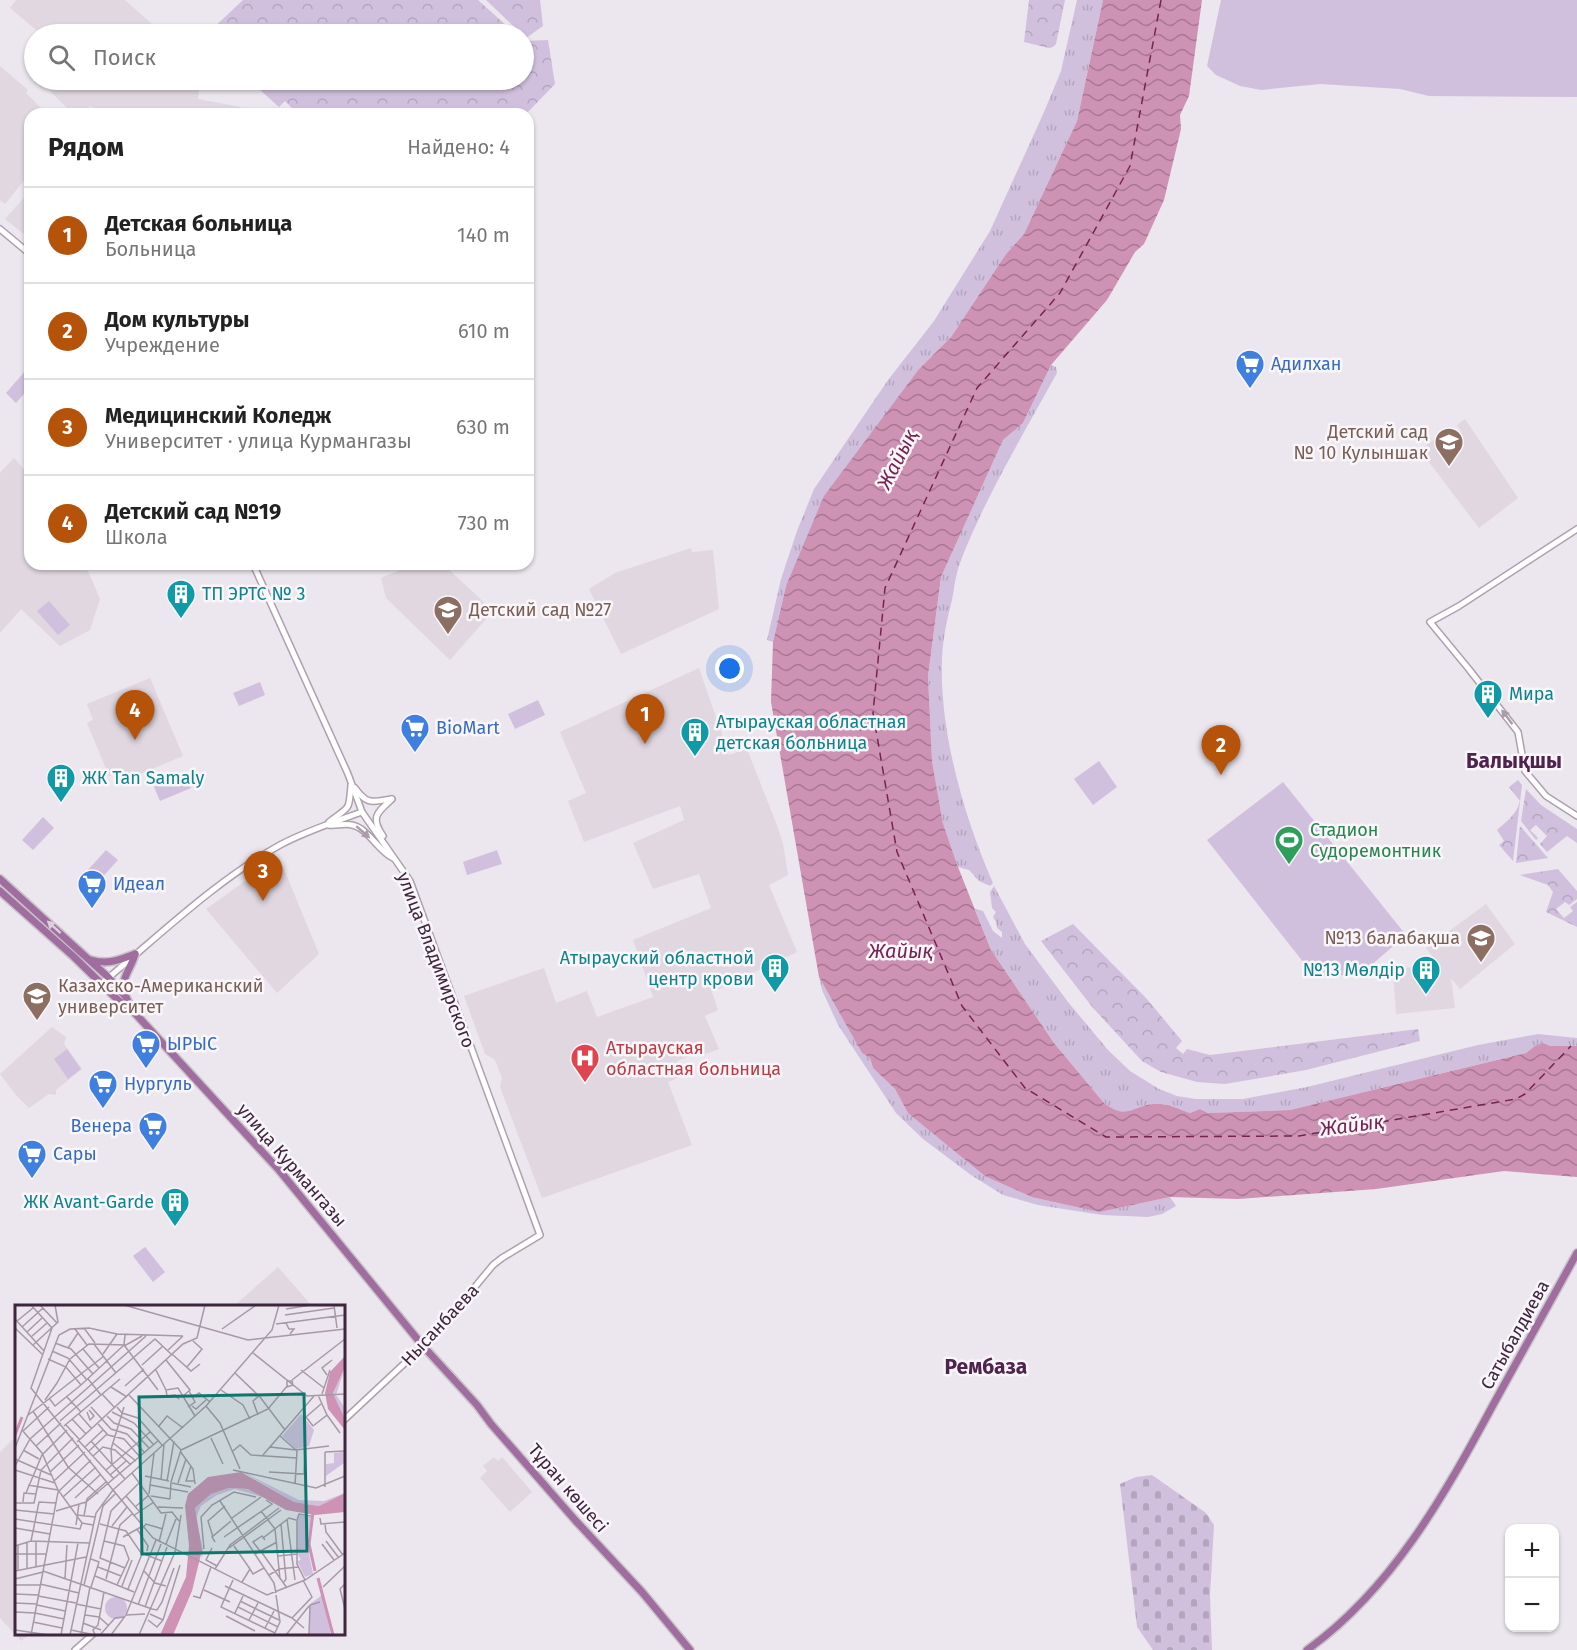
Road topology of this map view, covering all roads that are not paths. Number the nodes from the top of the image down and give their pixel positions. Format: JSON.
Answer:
{"nodes":[{"id":1,"x":0,"y":229,"type":"edge"},
{"id":2,"x":24,"y":249,"type":"edge"},
{"id":3,"x":1577,"y":529,"type":"edge"},
{"id":4,"x":256,"y":570,"type":"edge"},
{"id":5,"x":351,"y":782,"type":"junction"},
{"id":6,"x":362,"y":812,"type":"junction"},
{"id":7,"x":1577,"y":816,"type":"edge"},
{"id":8,"x":325,"y":825,"type":"junction"},
{"id":9,"x":395,"y":858,"type":"junction"},
{"id":10,"x":0,"y":879,"type":"edge"},
{"id":11,"x":0,"y":891,"type":"edge"},
{"id":12,"x":135,"y":954,"type":"junction"},
{"id":13,"x":87,"y":959,"type":"junction"},
{"id":14,"x":108,"y":977,"type":"junction"},
{"id":15,"x":102,"y":983,"type":"junction"},
{"id":16,"x":126,"y":997,"type":"junction"},
{"id":17,"x":132,"y":1010,"type":"junction"},
{"id":18,"x":540,"y":1235,"type":"joint"},
{"id":19,"x":1577,"y":1253,"type":"edge"},
{"id":20,"x":423,"y":1346,"type":"junction"},
{"id":21,"x":345,"y":1419,"type":"edge"},
{"id":22,"x":92,"y":1635,"type":"edge"},
{"id":23,"x":75,"y":1650,"type":"edge"},
{"id":24,"x":690,"y":1650,"type":"edge"},
{"id":25,"x":1307,"y":1650,"type":"edge"}],
"edges":[{"from":1,"to":2,"type":"street"},
{"from":7,"to":3,"type":"street","one_way":true},
{"from":4,"to":5,"type":"street","name":"улица Владимирского"},
{"from":5,"to":6,"type":"street","name":"улица Владимирского"},
{"from":5,"to":8,"type":"street"},
{"from":5,"to":9,"type":"street"},
{"from":6,"to":8,"type":"street"},
{"from":6,"to":9,"type":"street","name":"улица Владимирского"},
{"from":8,"to":9,"type":"street","one_way":true},
{"from":8,"to":12,"type":"street"},
{"from":9,"to":18,"type":"street","name":"улица Владимирского"},
{"from":13,"to":10,"type":"main road","name":"улица Курмангазы","one_way":true},
{"from":11,"to":15,"type":"main road","name":"улица Курмангазы"},
{"from":12,"to":13,"type":"main road"},
{"from":12,"to":14,"type":"street"},
{"from":12,"to":16,"type":"main road"},
{"from":13,"to":14,"type":"main road","name":"улица Курмангазы"},
{"from":14,"to":15,"type":"street"},
{"from":14,"to":16,"type":"main road","name":"улица Курмангазы"},
{"from":15,"to":17,"type":"main road","name":"улица Курмангазы"},
{"from":16,"to":17,"type":"main road","name":"улица Курмангазы"},
{"from":17,"to":20,"type":"main road","name":"улица Курмангазы"},
{"from":18,"to":20,"type":"street","name":"Нысанбаева"},
{"from":19,"to":25,"type":"main road","name":"Сатыбалдиева"},
{"from":20,"to":21,"type":"street","name":"Нысанбаева"},
{"from":20,"to":24,"type":"main road","name":"Тұран көшесі"},
{"from":22,"to":23,"type":"street"}]}
